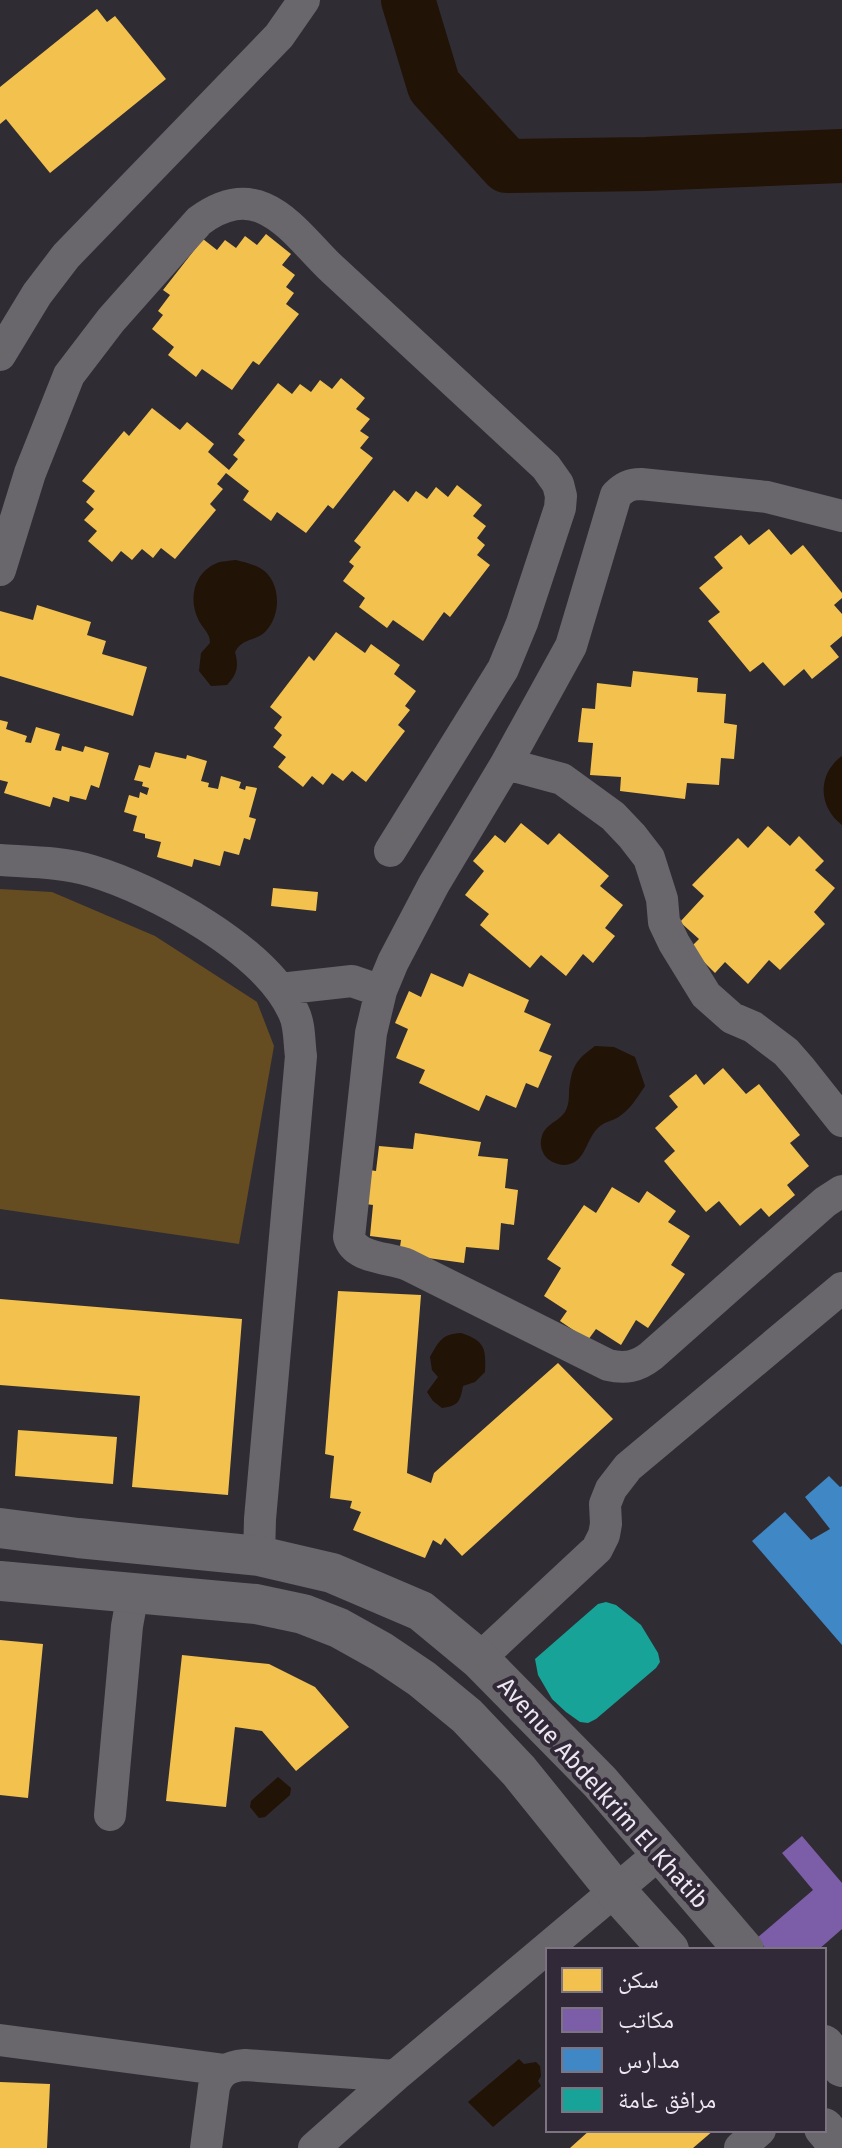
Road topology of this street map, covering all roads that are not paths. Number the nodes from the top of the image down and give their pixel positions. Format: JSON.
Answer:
{"nodes":[{"id":1,"x":304,"y":0,"type":"edge"},
{"id":2,"x":0,"y":355,"type":"edge"},
{"id":3,"x":842,"y":516,"type":"edge"},
{"id":4,"x":1,"y":564,"type":"edge"},
{"id":5,"x":506,"y":764,"type":"junction"},
{"id":6,"x":390,"y":851,"type":"dead end"},
{"id":7,"x":0,"y":860,"type":"edge"},
{"id":8,"x":280,"y":989,"type":"junction"},
{"id":9,"x":381,"y":991,"type":"junction"},
{"id":10,"x":842,"y":1121,"type":"edge"},
{"id":11,"x":842,"y":1191,"type":"edge"},
{"id":12,"x":842,"y":1288,"type":"edge"},
{"id":13,"x":0,"y":1528,"type":"edge"},
{"id":14,"x":259,"y":1556,"type":"junction"},
{"id":15,"x":0,"y":1581,"type":"edge"},
{"id":16,"x":133,"y":1593,"type":"junction"},
{"id":17,"x":479,"y":1659,"type":"junction"},
{"id":18,"x":110,"y":1815,"type":"dead end"},
{"id":19,"x":660,"y":1853,"type":"junction"},
{"id":20,"x":615,"y":1890,"type":"junction"},
{"id":21,"x":546,"y":1948,"type":"edge"},
{"id":22,"x":546,"y":1948,"type":"edge"},
{"id":23,"x":667,"y":1948,"type":"edge"},
{"id":24,"x":742,"y":1948,"type":"edge"},
{"id":25,"x":0,"y":2040,"type":"edge"},
{"id":26,"x":826,"y":2047,"type":"edge"},
{"id":27,"x":842,"y":2067,"type":"edge"},
{"id":28,"x":225,"y":2070,"type":"junction"},
{"id":29,"x":395,"y":2076,"type":"junction"},
{"id":30,"x":826,"y":2130,"type":"edge"},
{"id":31,"x":758,"y":2132,"type":"edge"},
{"id":32,"x":206,"y":2148,"type":"edge"},
{"id":33,"x":314,"y":2148,"type":"edge"},
{"id":34,"x":740,"y":2148,"type":"edge"},
{"id":35,"x":841,"y":2148,"type":"edge"}],
"edges":[{"from":1,"to":2,"type":"street"},
{"from":3,"to":5,"type":"street"},
{"from":4,"to":6,"type":"street"},
{"from":5,"to":9,"type":"street"},
{"from":5,"to":10,"type":"street"},
{"from":7,"to":8,"type":"street"},
{"from":8,"to":9,"type":"street"},
{"from":8,"to":14,"type":"street"},
{"from":9,"to":11,"type":"street"},
{"from":12,"to":17,"type":"street"},
{"from":13,"to":14,"type":"street","name":"Avenue Abdelkrim El Khatib"},
{"from":14,"to":17,"type":"street","name":"Avenue Abdelkrim El Khatib"},
{"from":15,"to":16,"type":"street","name":"Avenue Abdelkrim El Khatib"},
{"from":16,"to":18,"type":"street"},
{"from":16,"to":20,"type":"street","name":"Avenue Abdelkrim El Khatib"},
{"from":17,"to":19,"type":"street","name":"Avenue Abdelkrim El Khatib"},
{"from":19,"to":20,"type":"street"},
{"from":19,"to":24,"type":"street","name":"Avenue Abdelkrim El Khatib"},
{"from":20,"to":22,"type":"street"},
{"from":20,"to":23,"type":"street","name":"Avenue Abdelkrim El Khatib"},
{"from":21,"to":29,"type":"street"},
{"from":25,"to":28,"type":"street"},
{"from":26,"to":27,"type":"street"},
{"from":28,"to":29,"type":"street"},
{"from":28,"to":32,"type":"street"},
{"from":29,"to":33,"type":"street"},
{"from":30,"to":35,"type":"street"},
{"from":31,"to":34,"type":"street"}]}
